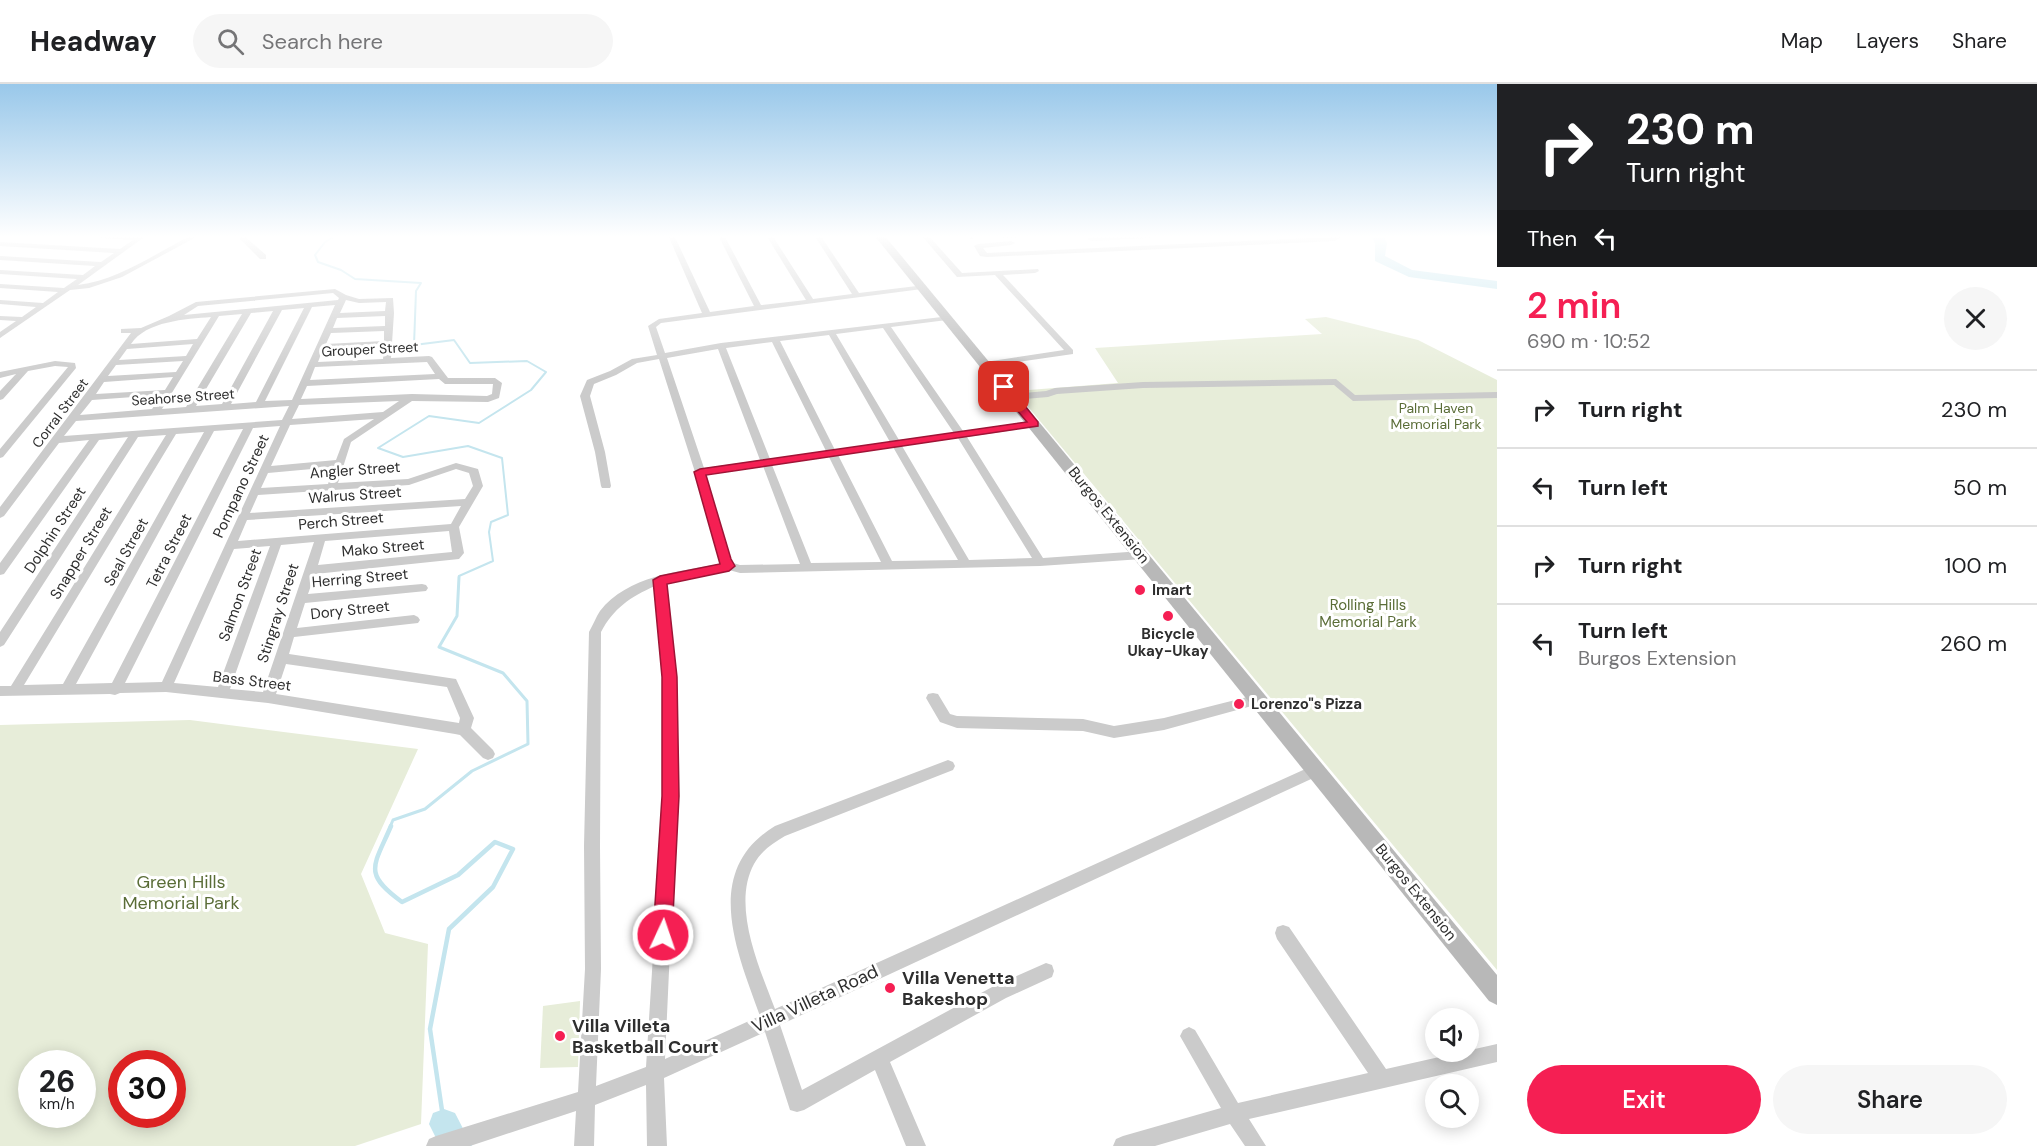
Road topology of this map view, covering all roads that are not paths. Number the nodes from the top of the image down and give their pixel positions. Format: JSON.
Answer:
{"nodes":[{"id":1,"x":73,"y":285,"type":"edge"},
{"id":2,"x":94,"y":285,"type":"edge"},
{"id":3,"x":693,"y":285,"type":"edge"},
{"id":4,"x":746,"y":285,"type":"edge"},
{"id":5,"x":800,"y":285,"type":"edge"},
{"id":6,"x":849,"y":285,"type":"edge"},
{"id":7,"x":920,"y":285,"type":"edge"},
{"id":8,"x":1008,"y":285,"type":"edge"},
{"id":9,"x":0,"y":286,"type":"edge"},
{"id":10,"x":922,"y":287,"type":"junction"},
{"id":11,"x":66,"y":289,"type":"junction"},
{"id":12,"x":857,"y":296,"type":"junction"},
{"id":13,"x":342,"y":299,"type":"junction"},
{"id":14,"x":0,"y":302,"type":"edge"},
{"id":15,"x":811,"y":302,"type":"junction"},
{"id":16,"x":44,"y":305,"type":"junction"},
{"id":17,"x":309,"y":305,"type":"junction"},
{"id":18,"x":279,"y":308,"type":"junction"},
{"id":19,"x":759,"y":309,"type":"junction"},
{"id":20,"x":248,"y":311,"type":"junction"},
{"id":21,"x":390,"y":313,"type":"junction"},
{"id":22,"x":216,"y":315,"type":"junction"},
{"id":23,"x":707,"y":315,"type":"junction"},
{"id":24,"x":335,"y":316,"type":"junction"},
{"id":25,"x":0,"y":318,"type":"edge"},
{"id":26,"x":172,"y":318,"type":"junction"},
{"id":27,"x":947,"y":318,"type":"junction"},
{"id":28,"x":24,"y":319,"type":"junction"},
{"id":29,"x":885,"y":325,"type":"junction"},
{"id":30,"x":389,"y":328,"type":"junction"},
{"id":31,"x":142,"y":330,"type":"junction"},
{"id":32,"x":328,"y":331,"type":"junction"},
{"id":33,"x":124,"y":332,"type":"dead end"},
{"id":34,"x":831,"y":332,"type":"junction"},
{"id":35,"x":0,"y":336,"type":"edge"},
{"id":36,"x":775,"y":339,"type":"junction"},
{"id":37,"x":201,"y":341,"type":"junction"},
{"id":38,"x":388,"y":343,"type":"junction"},
{"id":39,"x":721,"y":346,"type":"junction"},
{"id":40,"x":125,"y":347,"type":"junction"},
{"id":41,"x":321,"y":347,"type":"junction"},
{"id":42,"x":661,"y":357,"type":"junction"},
{"id":43,"x":190,"y":358,"type":"junction"},
{"id":44,"x":387,"y":360,"type":"junction"},
{"id":45,"x":113,"y":363,"type":"junction"},
{"id":46,"x":313,"y":365,"type":"junction"},
{"id":47,"x":985,"y":365,"type":"junction"},
{"id":48,"x":24,"y":370,"type":"junction"},
{"id":49,"x":0,"y":375,"type":"edge"},
{"id":50,"x":179,"y":375,"type":"junction"},
{"id":51,"x":440,"y":376,"type":"junction"},
{"id":52,"x":102,"y":380,"type":"junction"},
{"id":53,"x":304,"y":383,"type":"junction"},
{"id":54,"x":168,"y":392,"type":"junction"},
{"id":55,"x":1497,"y":395,"type":"edge"},
{"id":56,"x":0,"y":397,"type":"edge"},
{"id":57,"x":89,"y":397,"type":"junction"},
{"id":58,"x":413,"y":397,"type":"junction"},
{"id":59,"x":1012,"y":397,"type":"junction"},
{"id":60,"x":296,"y":402,"type":"junction"},
{"id":61,"x":259,"y":405,"type":"junction"},
{"id":62,"x":225,"y":407,"type":"junction"},
{"id":63,"x":189,"y":410,"type":"junction"},
{"id":64,"x":155,"y":412,"type":"junction"},
{"id":65,"x":385,"y":415,"type":"junction"},
{"id":66,"x":72,"y":418,"type":"junction"},
{"id":67,"x":286,"y":423,"type":"junction"},
{"id":68,"x":1034,"y":424,"type":"junction"},
{"id":69,"x":250,"y":425,"type":"junction"},
{"id":70,"x":211,"y":428,"type":"junction"},
{"id":71,"x":173,"y":431,"type":"junction"},
{"id":72,"x":135,"y":434,"type":"junction"},
{"id":73,"x":961,"y":435,"type":"junction"},
{"id":74,"x":96,"y":437,"type":"junction"},
{"id":75,"x":56,"y":440,"type":"junction"},
{"id":76,"x":896,"y":444,"type":"junction"},
{"id":77,"x":832,"y":453,"type":"junction"},
{"id":78,"x":0,"y":455,"type":"edge"},
{"id":79,"x":341,"y":463,"type":"junction"},
{"id":80,"x":767,"y":463,"type":"junction"},
{"id":81,"x":265,"y":470,"type":"junction"},
{"id":82,"x":700,"y":472,"type":"junction"},
{"id":83,"x":606,"y":486,"type":"dead end"},
{"id":84,"x":332,"y":487,"type":"junction"},
{"id":85,"x":255,"y":492,"type":"junction"},
{"id":86,"x":468,"y":502,"type":"junction"},
{"id":87,"x":0,"y":514,"type":"edge"},
{"id":88,"x":243,"y":517,"type":"junction"},
{"id":89,"x":454,"y":527,"type":"junction"},
{"id":90,"x":321,"y":538,"type":"junction"},
{"id":91,"x":277,"y":542,"type":"junction"},
{"id":92,"x":231,"y":545,"type":"junction"},
{"id":93,"x":1142,"y":555,"type":"junction"},
{"id":94,"x":1040,"y":562,"type":"junction"},
{"id":95,"x":965,"y":563,"type":"junction"},
{"id":96,"x":729,"y":566,"type":"junction"},
{"id":97,"x":888,"y":566,"type":"junction"},
{"id":98,"x":807,"y":567,"type":"junction"},
{"id":99,"x":310,"y":570,"type":"junction"},
{"id":100,"x":0,"y":571,"type":"edge"},
{"id":101,"x":660,"y":580,"type":"junction"},
{"id":102,"x":422,"y":588,"type":"dead end"},
{"id":103,"x":301,"y":599,"type":"junction"},
{"id":104,"x":414,"y":620,"type":"dead end"},
{"id":105,"x":290,"y":633,"type":"junction"},
{"id":106,"x":0,"y":642,"type":"edge"},
{"id":107,"x":281,"y":658,"type":"junction"},
{"id":108,"x":166,"y":687,"type":"junction"},
{"id":109,"x":67,"y":689,"type":"junction"},
{"id":110,"x":116,"y":690,"type":"junction"},
{"id":111,"x":0,"y":691,"type":"edge"},
{"id":112,"x":14,"y":691,"type":"junction"},
{"id":113,"x":222,"y":693,"type":"junction"},
{"id":114,"x":268,"y":698,"type":"junction"},
{"id":115,"x":933,"y":698,"type":"dead end"},
{"id":116,"x":1259,"y":699,"type":"junction"},
{"id":117,"x":464,"y":730,"type":"junction"},
{"id":118,"x":488,"y":754,"type":"dead end"},
{"id":119,"x":948,"y":766,"type":"dead end"},
{"id":120,"x":1317,"y":770,"type":"junction"},
{"id":121,"x":1283,"y":933,"type":"dead end"},
{"id":122,"x":1046,"y":971,"type":"dead end"},
{"id":123,"x":1497,"y":993,"type":"edge"},
{"id":124,"x":770,"y":1019,"type":"junction"},
{"id":125,"x":1189,"y":1036,"type":"dead end"},
{"id":126,"x":1497,"y":1053,"type":"edge"},
{"id":127,"x":880,"y":1059,"type":"junction"},
{"id":128,"x":655,"y":1073,"type":"junction"},
{"id":129,"x":1382,"y":1079,"type":"junction"},
{"id":130,"x":588,"y":1099,"type":"junction"},
{"id":131,"x":1234,"y":1113,"type":"junction"},
{"id":132,"x":436,"y":1146,"type":"edge"},
{"id":133,"x":584,"y":1146,"type":"edge"},
{"id":134,"x":657,"y":1146,"type":"edge"},
{"id":135,"x":916,"y":1146,"type":"edge"},
{"id":136,"x":1123,"y":1146,"type":"edge"},
{"id":137,"x":1256,"y":1146,"type":"edge"}],
"edges":[{"from":1,"to":11,"type":"street"},
{"from":2,"to":11,"type":"street"},
{"from":3,"to":23,"type":"street"},
{"from":4,"to":19,"type":"street"},
{"from":5,"to":15,"type":"street"},
{"from":6,"to":12,"type":"street"},
{"from":7,"to":10,"type":"main road","name":"Burgos Extension"},
{"from":8,"to":47,"type":"street"},
{"from":9,"to":11,"type":"street"},
{"from":10,"to":12,"type":"street"},
{"from":10,"to":27,"type":"main road","name":"Burgos Extension"},
{"from":11,"to":16,"type":"street"},
{"from":12,"to":15,"type":"street"},
{"from":13,"to":17,"type":"street"},
{"from":13,"to":21,"type":"street"},
{"from":13,"to":24,"type":"street","name":"Pompano Street"},
{"from":13,"to":26,"type":"street"},
{"from":14,"to":16,"type":"street"},
{"from":15,"to":19,"type":"street"},
{"from":16,"to":28,"type":"street"},
{"from":17,"to":18,"type":"street"},
{"from":17,"to":61,"type":"street"},
{"from":18,"to":20,"type":"street"},
{"from":18,"to":62,"type":"street"},
{"from":19,"to":23,"type":"street"},
{"from":20,"to":22,"type":"street"},
{"from":20,"to":63,"type":"street"},
{"from":21,"to":24,"type":"street"},
{"from":21,"to":30,"type":"street"},
{"from":22,"to":26,"type":"street"},
{"from":22,"to":37,"type":"street"},
{"from":23,"to":42,"type":"street"},
{"from":24,"to":32,"type":"street","name":"Pompano Street"},
{"from":25,"to":28,"type":"street"},
{"from":26,"to":31,"type":"street"},
{"from":27,"to":29,"type":"street"},
{"from":27,"to":47,"type":"main road","name":"Burgos Extension"},
{"from":28,"to":35,"type":"street"},
{"from":29,"to":34,"type":"street"},
{"from":29,"to":73,"type":"street"},
{"from":30,"to":32,"type":"street"},
{"from":30,"to":38,"type":"street"},
{"from":31,"to":33,"type":"street"},
{"from":31,"to":40,"type":"street","name":"Corral Street"},
{"from":32,"to":41,"type":"street","name":"Pompano Street"},
{"from":34,"to":36,"type":"street"},
{"from":34,"to":76,"type":"street"},
{"from":36,"to":39,"type":"street"},
{"from":36,"to":77,"type":"street"},
{"from":37,"to":40,"type":"street"},
{"from":37,"to":43,"type":"street"},
{"from":38,"to":41,"type":"street"},
{"from":38,"to":44,"type":"street"},
{"from":39,"to":42,"type":"street"},
{"from":39,"to":80,"type":"street"},
{"from":40,"to":45,"type":"street","name":"Corral Street"},
{"from":41,"to":46,"type":"street","name":"Pompano Street"},
{"from":42,"to":82,"type":"street"},
{"from":42,"to":83,"type":"street"},
{"from":43,"to":45,"type":"street"},
{"from":43,"to":50,"type":"street"},
{"from":44,"to":46,"type":"street","name":"Grouper Street"},
{"from":44,"to":51,"type":"street","name":"Grouper Street"},
{"from":45,"to":52,"type":"street","name":"Corral Street"},
{"from":46,"to":53,"type":"street","name":"Pompano Street"},
{"from":47,"to":59,"type":"main road","name":"Burgos Extension"},
{"from":48,"to":49,"type":"street"},
{"from":48,"to":56,"type":"street"},
{"from":48,"to":78,"type":"street"},
{"from":50,"to":52,"type":"street"},
{"from":50,"to":54,"type":"street"},
{"from":51,"to":53,"type":"street"},
{"from":51,"to":58,"type":"street","name":"Seahorse Street"},
{"from":52,"to":57,"type":"street","name":"Corral Street"},
{"from":53,"to":60,"type":"street","name":"Pompano Street"},
{"from":54,"to":57,"type":"street"},
{"from":54,"to":64,"type":"street"},
{"from":55,"to":59,"type":"street"},
{"from":57,"to":66,"type":"street","name":"Corral Street"},
{"from":58,"to":60,"type":"street","name":"Seahorse Street"},
{"from":58,"to":65,"type":"street"},
{"from":59,"to":68,"type":"main road","name":"Burgos Extension"},
{"from":60,"to":61,"type":"street","name":"Seahorse Street"},
{"from":60,"to":67,"type":"street","name":"Pompano Street"},
{"from":61,"to":62,"type":"street","name":"Seahorse Street"},
{"from":62,"to":63,"type":"street","name":"Seahorse Street"},
{"from":63,"to":64,"type":"street","name":"Seahorse Street"},
{"from":64,"to":66,"type":"street","name":"Seahorse Street"},
{"from":65,"to":67,"type":"street"},
{"from":65,"to":79,"type":"street"},
{"from":66,"to":75,"type":"street","name":"Corral Street"},
{"from":67,"to":69,"type":"street"},
{"from":67,"to":81,"type":"street","name":"Pompano Street"},
{"from":68,"to":73,"type":"street"},
{"from":68,"to":93,"type":"main road","name":"Burgos Extension"},
{"from":69,"to":70,"type":"street"},
{"from":69,"to":110,"type":"street","name":"Tetra Street"},
{"from":70,"to":71,"type":"street"},
{"from":70,"to":109,"type":"street","name":"Seal Street"},
{"from":71,"to":72,"type":"street"},
{"from":71,"to":112,"type":"street","name":"Snapper Street"},
{"from":72,"to":74,"type":"street"},
{"from":72,"to":106,"type":"street","name":"Dolphin Street"},
{"from":73,"to":76,"type":"street"},
{"from":73,"to":94,"type":"street"},
{"from":74,"to":75,"type":"street"},
{"from":74,"to":100,"type":"street"},
{"from":75,"to":87,"type":"street","name":"Corral Street"},
{"from":76,"to":77,"type":"street"},
{"from":76,"to":95,"type":"street"},
{"from":77,"to":80,"type":"street"},
{"from":77,"to":97,"type":"street"},
{"from":79,"to":81,"type":"street"},
{"from":79,"to":84,"type":"street"},
{"from":80,"to":82,"type":"street"},
{"from":80,"to":98,"type":"street"},
{"from":81,"to":85,"type":"street","name":"Pompano Street"},
{"from":82,"to":96,"type":"street"},
{"from":84,"to":85,"type":"street","name":"Angler Street"},
{"from":84,"to":86,"type":"street","name":"Angler Street"},
{"from":85,"to":88,"type":"street","name":"Pompano Street"},
{"from":86,"to":88,"type":"street","name":"Walrus Street"},
{"from":86,"to":89,"type":"street"},
{"from":88,"to":92,"type":"street","name":"Pompano Street"},
{"from":89,"to":90,"type":"street","name":"Perch Street"},
{"from":89,"to":99,"type":"street","name":"Mako Street"},
{"from":90,"to":91,"type":"street","name":"Perch Street"},
{"from":90,"to":99,"type":"street","name":"Stingray Street"},
{"from":91,"to":92,"type":"street","name":"Perch Street"},
{"from":91,"to":113,"type":"street","name":"Salmon Street"},
{"from":92,"to":108,"type":"street","name":"Pompano Street"},
{"from":93,"to":94,"type":"street"},
{"from":93,"to":116,"type":"main road","name":"Burgos Extension"},
{"from":94,"to":95,"type":"street"},
{"from":95,"to":97,"type":"street"},
{"from":96,"to":98,"type":"street"},
{"from":96,"to":101,"type":"street"},
{"from":97,"to":98,"type":"street"},
{"from":99,"to":103,"type":"street","name":"Stingray Street"},
{"from":101,"to":128,"type":"street"},
{"from":101,"to":130,"type":"street"},
{"from":102,"to":103,"type":"street","name":"Herring Street"},
{"from":103,"to":105,"type":"street","name":"Stingray Street"},
{"from":104,"to":105,"type":"street","name":"Dory Street"},
{"from":105,"to":107,"type":"street","name":"Stingray Street"},
{"from":107,"to":114,"type":"street","name":"Stingray Street"},
{"from":107,"to":117,"type":"street"},
{"from":108,"to":110,"type":"street","name":"Bass Street"},
{"from":108,"to":113,"type":"street","name":"Bass Street"},
{"from":109,"to":110,"type":"street","name":"Bass Street"},
{"from":109,"to":112,"type":"street","name":"Bass Street"},
{"from":111,"to":112,"type":"street","name":"Bass Street"},
{"from":113,"to":114,"type":"street","name":"Bass Street"},
{"from":114,"to":117,"type":"street","name":"Bass Street"},
{"from":115,"to":116,"type":"street"},
{"from":116,"to":120,"type":"main road","name":"Burgos Extension"},
{"from":117,"to":118,"type":"street"},
{"from":119,"to":124,"type":"street"},
{"from":120,"to":123,"type":"main road","name":"Burgos Extension"},
{"from":120,"to":124,"type":"street","name":"Villa Villeta Road"},
{"from":121,"to":129,"type":"street"},
{"from":122,"to":127,"type":"street"},
{"from":124,"to":127,"type":"street"},
{"from":124,"to":128,"type":"street","name":"Villa Villeta Road"},
{"from":125,"to":131,"type":"street"},
{"from":126,"to":129,"type":"street"},
{"from":127,"to":135,"type":"street"},
{"from":128,"to":130,"type":"street","name":"Villa Villeta Road"},
{"from":128,"to":134,"type":"street"},
{"from":129,"to":131,"type":"street"},
{"from":130,"to":132,"type":"street","name":"Villa Villeta Road"},
{"from":130,"to":133,"type":"street"},
{"from":131,"to":136,"type":"street"},
{"from":131,"to":137,"type":"street"}]}
